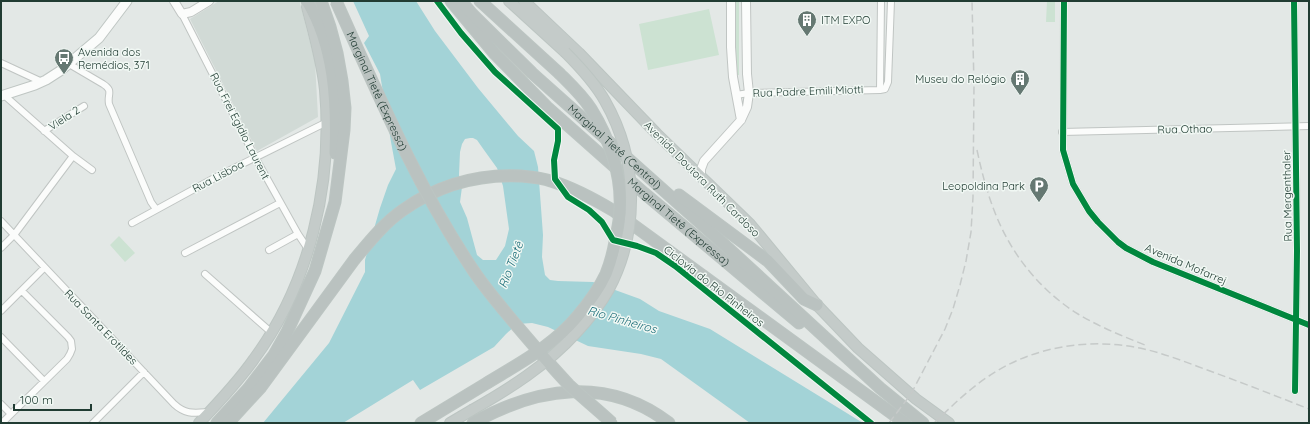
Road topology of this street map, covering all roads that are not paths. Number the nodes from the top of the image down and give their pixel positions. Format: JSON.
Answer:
{"nodes":[{"id":1,"x":126,"y":1,"type":"edge"},
{"id":2,"x":174,"y":1,"type":"edge"},
{"id":3,"x":209,"y":1,"type":"edge"},
{"id":4,"x":306,"y":1,"type":"edge"},
{"id":5,"x":321,"y":1,"type":"edge"},
{"id":6,"x":336,"y":1,"type":"edge"},
{"id":7,"x":451,"y":1,"type":"edge"},
{"id":8,"x":461,"y":1,"type":"edge"},
{"id":9,"x":480,"y":1,"type":"edge"},
{"id":10,"x":509,"y":1,"type":"edge"},
{"id":11,"x":524,"y":1,"type":"edge"},
{"id":12,"x":731,"y":1,"type":"edge"},
{"id":13,"x":746,"y":1,"type":"edge"},
{"id":14,"x":881,"y":1,"type":"edge"},
{"id":15,"x":891,"y":1,"type":"edge"},
{"id":16,"x":1064,"y":1,"type":"edge"},
{"id":17,"x":1294,"y":1,"type":"edge"},
{"id":18,"x":182,"y":14,"type":"junction"},
{"id":19,"x":1,"y":63,"type":"edge"},
{"id":20,"x":69,"y":64,"type":"junction"},
{"id":21,"x":747,"y":74,"type":"junction"},
{"id":22,"x":733,"y":77,"type":"junction"},
{"id":23,"x":42,"y":82,"type":"junction"},
{"id":24,"x":880,"y":90,"type":"junction"},
{"id":25,"x":749,"y":93,"type":"junction"},
{"id":26,"x":3,"y":95,"type":"edge"},
{"id":27,"x":736,"y":95,"type":"junction"},
{"id":28,"x":84,"y":106,"type":"dead end"},
{"id":29,"x":571,"y":108,"type":"junction"},
{"id":30,"x":741,"y":120,"type":"junction"},
{"id":31,"x":326,"y":122,"type":"junction"},
{"id":32,"x":1296,"y":126,"type":"junction"},
{"id":33,"x":1309,"y":126,"type":"edge"},
{"id":34,"x":44,"y":131,"type":"junction"},
{"id":35,"x":1062,"y":132,"type":"junction"},
{"id":36,"x":709,"y":155,"type":"junction"},
{"id":37,"x":73,"y":156,"type":"junction"},
{"id":38,"x":255,"y":158,"type":"junction"},
{"id":39,"x":687,"y":164,"type":"junction"},
{"id":40,"x":92,"y":170,"type":"dead end"},
{"id":41,"x":701,"y":177,"type":"junction"},
{"id":42,"x":280,"y":203,"type":"junction"},
{"id":43,"x":156,"y":209,"type":"junction"},
{"id":44,"x":1,"y":221,"type":"edge"},
{"id":45,"x":132,"y":223,"type":"dead end"},
{"id":46,"x":328,"y":227,"type":"junction"},
{"id":47,"x":298,"y":234,"type":"junction"},
{"id":48,"x":14,"y":235,"type":"junction"},
{"id":49,"x":1,"y":248,"type":"edge"},
{"id":50,"x":308,"y":249,"type":"junction"},
{"id":51,"x":269,"y":250,"type":"dead end"},
{"id":52,"x":185,"y":253,"type":"dead end"},
{"id":53,"x":44,"y":268,"type":"junction"},
{"id":54,"x":206,"y":274,"type":"dead end"},
{"id":55,"x":22,"y":291,"type":"junction"},
{"id":56,"x":817,"y":305,"type":"junction"},
{"id":57,"x":1,"y":311,"type":"edge"},
{"id":58,"x":1296,"y":320,"type":"junction"},
{"id":59,"x":1309,"y":325,"type":"edge"},
{"id":60,"x":272,"y":333,"type":"junction"},
{"id":61,"x":1,"y":337,"type":"edge"},
{"id":62,"x":825,"y":337,"type":"junction"},
{"id":63,"x":144,"y":372,"type":"junction"},
{"id":64,"x":44,"y":381,"type":"junction"},
{"id":65,"x":1295,"y":391,"type":"dead end"},
{"id":66,"x":1,"y":404,"type":"edge"},
{"id":67,"x":210,"y":412,"type":"junction"},
{"id":68,"x":11,"y":414,"type":"junction"},
{"id":69,"x":2,"y":423,"type":"edge"},
{"id":70,"x":93,"y":423,"type":"edge"},
{"id":71,"x":198,"y":423,"type":"edge"},
{"id":72,"x":217,"y":423,"type":"edge"},
{"id":73,"x":228,"y":423,"type":"edge"},
{"id":74,"x":420,"y":423,"type":"edge"},
{"id":75,"x":450,"y":423,"type":"edge"},
{"id":76,"x":474,"y":423,"type":"edge"},
{"id":77,"x":612,"y":423,"type":"edge"},
{"id":78,"x":669,"y":423,"type":"edge"},
{"id":79,"x":905,"y":423,"type":"edge"},
{"id":80,"x":923,"y":423,"type":"edge"},
{"id":81,"x":949,"y":423,"type":"edge"}],
"edges":[{"from":1,"to":20,"type":"main road"},
{"from":2,"to":18,"type":"street","name":"Rua Frei Egidio Laurent"},
{"from":3,"to":18,"type":"street"},
{"from":4,"to":31,"type":"highway"},
{"from":4,"to":46,"type":"highway"},
{"from":5,"to":46,"type":"highway"},
{"from":6,"to":77,"type":"highway","name":"Marginal Tietê (Expressa)","bridge":true},
{"from":7,"to":62,"type":"highway","name":"Marginal Tietê (Expressa)"},
{"from":8,"to":29,"type":"highway","name":"Marginal Tietê (Central)"},
{"from":9,"to":74,"type":"highway","bridge":true},
{"from":10,"to":75,"type":"highway","bridge":true},
{"from":11,"to":39,"type":"highway","name":"Avenida Doutora Ruth Cardoso"},
{"from":12,"to":22,"type":"street"},
{"from":13,"to":21,"type":"street"},
{"from":14,"to":24,"type":"street"},
{"from":15,"to":24,"type":"street"},
{"from":16,"to":35,"type":"street","name":"Avenida Mofarrej"},
{"from":17,"to":32,"type":"street","name":"Rua Mergenthaler"},
{"from":18,"to":38,"type":"street","name":"Rua Frei Egidio Laurent"},
{"from":19,"to":23,"type":"street"},
{"from":20,"to":23,"type":"main road"},
{"from":20,"to":43,"type":"street"},
{"from":21,"to":22,"type":"street"},
{"from":21,"to":25,"type":"street"},
{"from":22,"to":27,"type":"street"},
{"from":23,"to":26,"type":"main road"},
{"from":24,"to":25,"type":"street","name":"Rua Padre Emili Miotti"},
{"from":25,"to":27,"type":"street","name":"Rua Padre Emili Miotti"},
{"from":25,"to":30,"type":"street"},
{"from":26,"to":34,"type":"street"},
{"from":27,"to":30,"type":"street"},
{"from":28,"to":34,"type":"street","name":"Viela 2"},
{"from":29,"to":56,"type":"highway"},
{"from":29,"to":62,"type":"highway","name":"Marginal Tietê (Central)"},
{"from":30,"to":36,"type":"street"},
{"from":31,"to":38,"type":"street","name":"Rua Lisboa"},
{"from":31,"to":50,"type":"highway"},
{"from":32,"to":33,"type":"street","name":"Rua Othao"},
{"from":32,"to":35,"type":"street","name":"Rua Othao"},
{"from":32,"to":58,"type":"street","name":"Rua Mergenthaler"},
{"from":34,"to":37,"type":"street"},
{"from":35,"to":58,"type":"street","name":"Avenida Mofarrej"},
{"from":36,"to":39,"type":"street"},
{"from":36,"to":41,"type":"street"},
{"from":37,"to":40,"type":"street"},
{"from":37,"to":48,"type":"street"},
{"from":38,"to":42,"type":"street","name":"Rua Frei Egidio Laurent"},
{"from":38,"to":43,"type":"street","name":"Rua Lisboa"},
{"from":39,"to":41,"type":"highway","name":"Avenida Doutora Ruth Cardoso"},
{"from":41,"to":56,"type":"highway","name":"Avenida Doutora Ruth Cardoso"},
{"from":42,"to":47,"type":"street","name":"Rua Frei Egidio Laurent"},
{"from":42,"to":52,"type":"street"},
{"from":43,"to":45,"type":"street","name":"Rua Lisboa"},
{"from":44,"to":48,"type":"street","name":"Rua Santa Erotildes"},
{"from":46,"to":72,"type":"highway"},
{"from":47,"to":50,"type":"street","name":"Rua Frei Egidio Laurent"},
{"from":47,"to":51,"type":"street"},
{"from":48,"to":49,"type":"street"},
{"from":48,"to":53,"type":"street","name":"Rua Santa Erotildes"},
{"from":50,"to":60,"type":"highway"},
{"from":53,"to":55,"type":"street"},
{"from":53,"to":63,"type":"street","name":"Rua Santa Erotildes"},
{"from":54,"to":60,"type":"street"},
{"from":55,"to":57,"type":"street"},
{"from":55,"to":64,"type":"street"},
{"from":56,"to":81,"type":"highway","name":"Avenida Doutora Ruth Cardoso"},
{"from":58,"to":59,"type":"street","name":"Avenida Mofarrej"},
{"from":58,"to":65,"type":"street","name":"Rua Mergenthaler"},
{"from":60,"to":67,"type":"highway"},
{"from":61,"to":64,"type":"street"},
{"from":62,"to":80,"type":"highway","name":"Marginal Tietê (Expressa)"},
{"from":63,"to":67,"type":"street","name":"Rua Santa Erotildes"},
{"from":63,"to":70,"type":"street"},
{"from":64,"to":68,"type":"street"},
{"from":66,"to":68,"type":"street"},
{"from":67,"to":71,"type":"highway"},
{"from":68,"to":69,"type":"street"},
{"from":73,"to":79,"type":"highway"},
{"from":76,"to":78,"type":"highway"}]}
